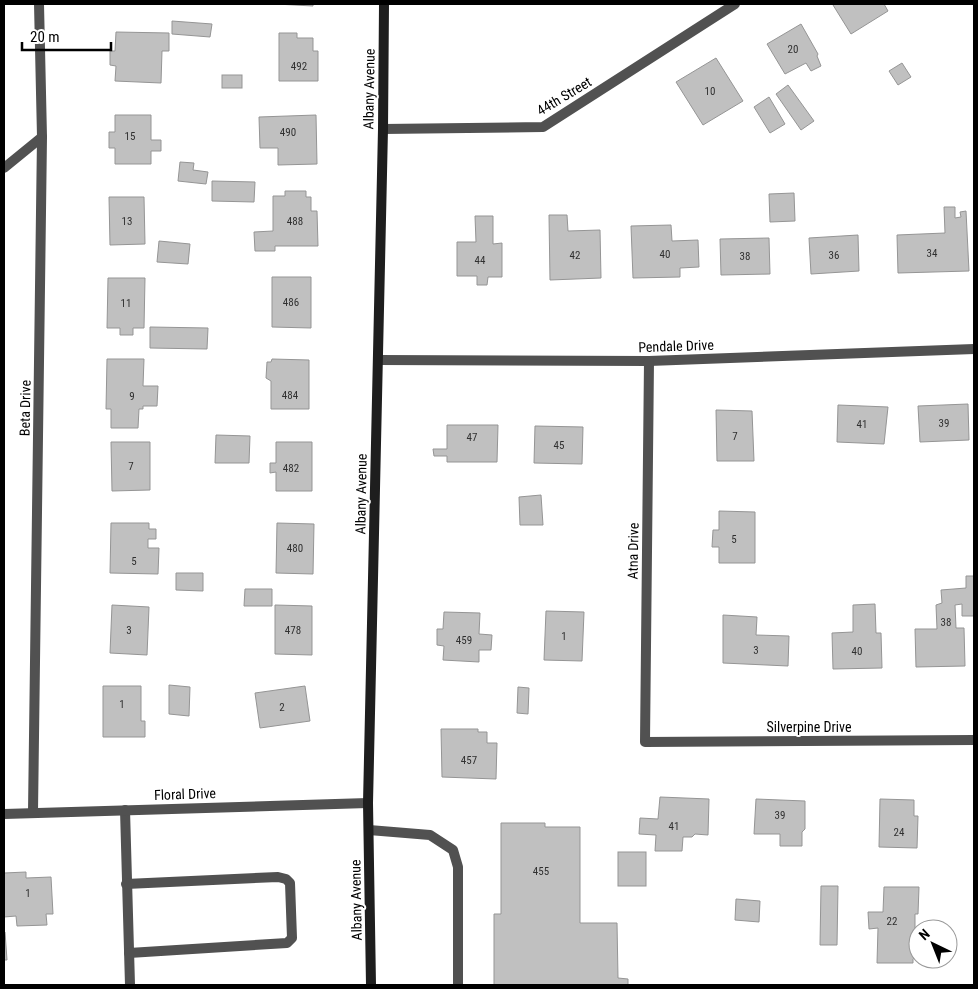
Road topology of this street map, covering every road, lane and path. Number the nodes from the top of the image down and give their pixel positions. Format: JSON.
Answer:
{"nodes":[{"id":1,"x":40,"y":4,"type":"edge"},
{"id":2,"x":384,"y":4,"type":"edge"},
{"id":3,"x":735,"y":4,"type":"edge"},
{"id":4,"x":383,"y":129,"type":"junction"},
{"id":5,"x":42,"y":137,"type":"junction"},
{"id":6,"x":4,"y":168,"type":"edge"},
{"id":7,"x":974,"y":349,"type":"edge"},
{"id":8,"x":378,"y":360,"type":"junction"},
{"id":9,"x":649,"y":361,"type":"junction"},
{"id":10,"x":974,"y":740,"type":"edge"},
{"id":11,"x":645,"y":742,"type":"joint"},
{"id":12,"x":368,"y":802,"type":"junction"},
{"id":13,"x":125,"y":810,"type":"junction"},
{"id":14,"x":33,"y":812,"type":"junction"},
{"id":15,"x":4,"y":814,"type":"edge"},
{"id":16,"x":369,"y":830,"type":"junction"},
{"id":17,"x":126,"y":884,"type":"junction"},
{"id":18,"x":129,"y":953,"type":"junction"},
{"id":19,"x":130,"y":985,"type":"edge"},
{"id":20,"x":371,"y":985,"type":"edge"},
{"id":21,"x":458,"y":985,"type":"edge"}],
"edges":[{"from":1,"to":5,"type":"street","name":"Beta Drive"},
{"from":2,"to":4,"type":"street","name":"Albany Avenue"},
{"from":3,"to":4,"type":"street","name":"44th Street"},
{"from":4,"to":8,"type":"street","name":"Albany Avenue"},
{"from":5,"to":6,"type":"street"},
{"from":5,"to":14,"type":"street","name":"Beta Drive"},
{"from":7,"to":9,"type":"street","name":"Pendale Drive"},
{"from":8,"to":9,"type":"street","name":"Pendale Drive"},
{"from":8,"to":12,"type":"street","name":"Albany Avenue"},
{"from":9,"to":11,"type":"street","name":"Atna Drive"},
{"from":10,"to":11,"type":"street","name":"Silverpine Drive"},
{"from":12,"to":13,"type":"street","name":"Floral Drive"},
{"from":12,"to":16,"type":"street","name":"Albany Avenue"},
{"from":13,"to":14,"type":"street","name":"Floral Drive"},
{"from":13,"to":17,"type":"street"},
{"from":14,"to":15,"type":"street","name":"Floral Drive"},
{"from":16,"to":20,"type":"street","name":"Albany Avenue"},
{"from":16,"to":21,"type":"street"},
{"from":17,"to":18,"type":"street"},
{"from":17,"to":18,"type":"street"},
{"from":18,"to":19,"type":"street"}]}
